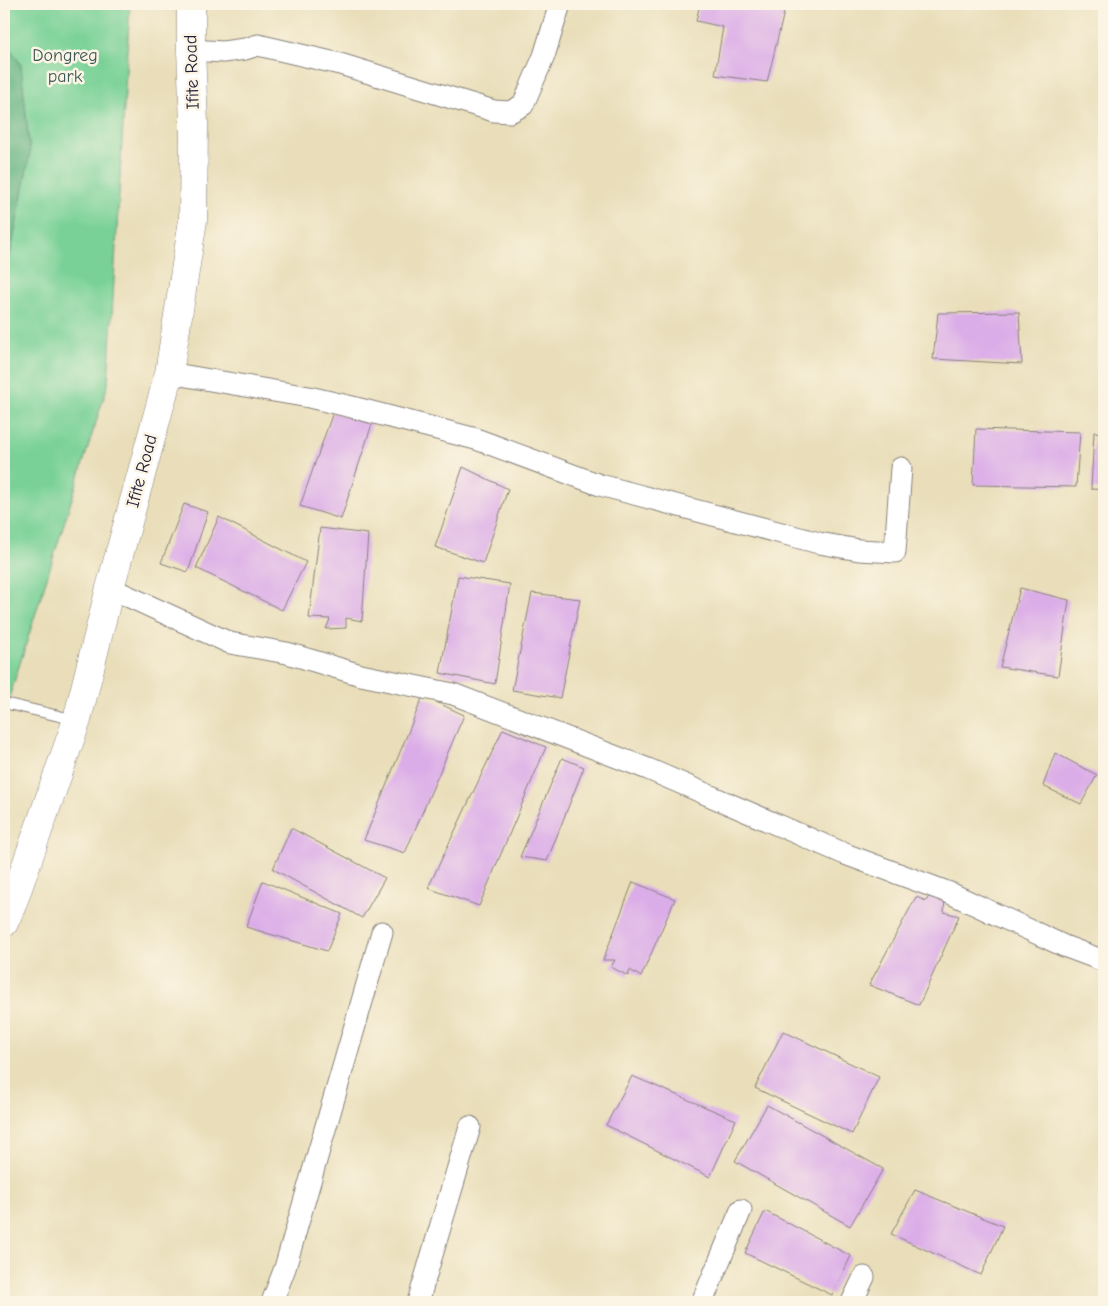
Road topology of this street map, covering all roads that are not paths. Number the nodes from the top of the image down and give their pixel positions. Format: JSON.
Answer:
{"nodes":[{"id":1,"x":191,"y":4,"type":"edge"},
{"id":2,"x":560,"y":4,"type":"edge"},
{"id":3,"x":191,"y":50,"type":"junction"},
{"id":4,"x":168,"y":373,"type":"junction"},
{"id":5,"x":902,"y":468,"type":"dead end"},
{"id":6,"x":110,"y":588,"type":"junction"},
{"id":7,"x":4,"y":703,"type":"edge"},
{"id":8,"x":77,"y":720,"type":"junction"},
{"id":9,"x":6,"y":910,"type":"edge"},
{"id":10,"x":382,"y":932,"type":"dead end"},
{"id":11,"x":1104,"y":961,"type":"edge"},
{"id":12,"x":470,"y":1127,"type":"dead end"},
{"id":13,"x":741,"y":1210,"type":"dead end"},
{"id":14,"x":864,"y":1277,"type":"dead end"},
{"id":15,"x":272,"y":1302,"type":"edge"},
{"id":16,"x":418,"y":1302,"type":"edge"},
{"id":17,"x":702,"y":1302,"type":"edge"},
{"id":18,"x":852,"y":1302,"type":"edge"}],
"edges":[{"from":1,"to":3,"type":"street","name":"Ifite Road"},
{"from":2,"to":3,"type":"street"},
{"from":3,"to":4,"type":"street","name":"Ifite Road"},
{"from":4,"to":5,"type":"street"},
{"from":4,"to":6,"type":"street","name":"Ifite Road"},
{"from":6,"to":8,"type":"street","name":"Ifite Road"},
{"from":6,"to":11,"type":"street"},
{"from":7,"to":8,"type":"lane"},
{"from":8,"to":9,"type":"street","name":"Ifite Road"},
{"from":10,"to":15,"type":"street"},
{"from":12,"to":16,"type":"street"},
{"from":13,"to":17,"type":"street"},
{"from":14,"to":18,"type":"street"}]}
